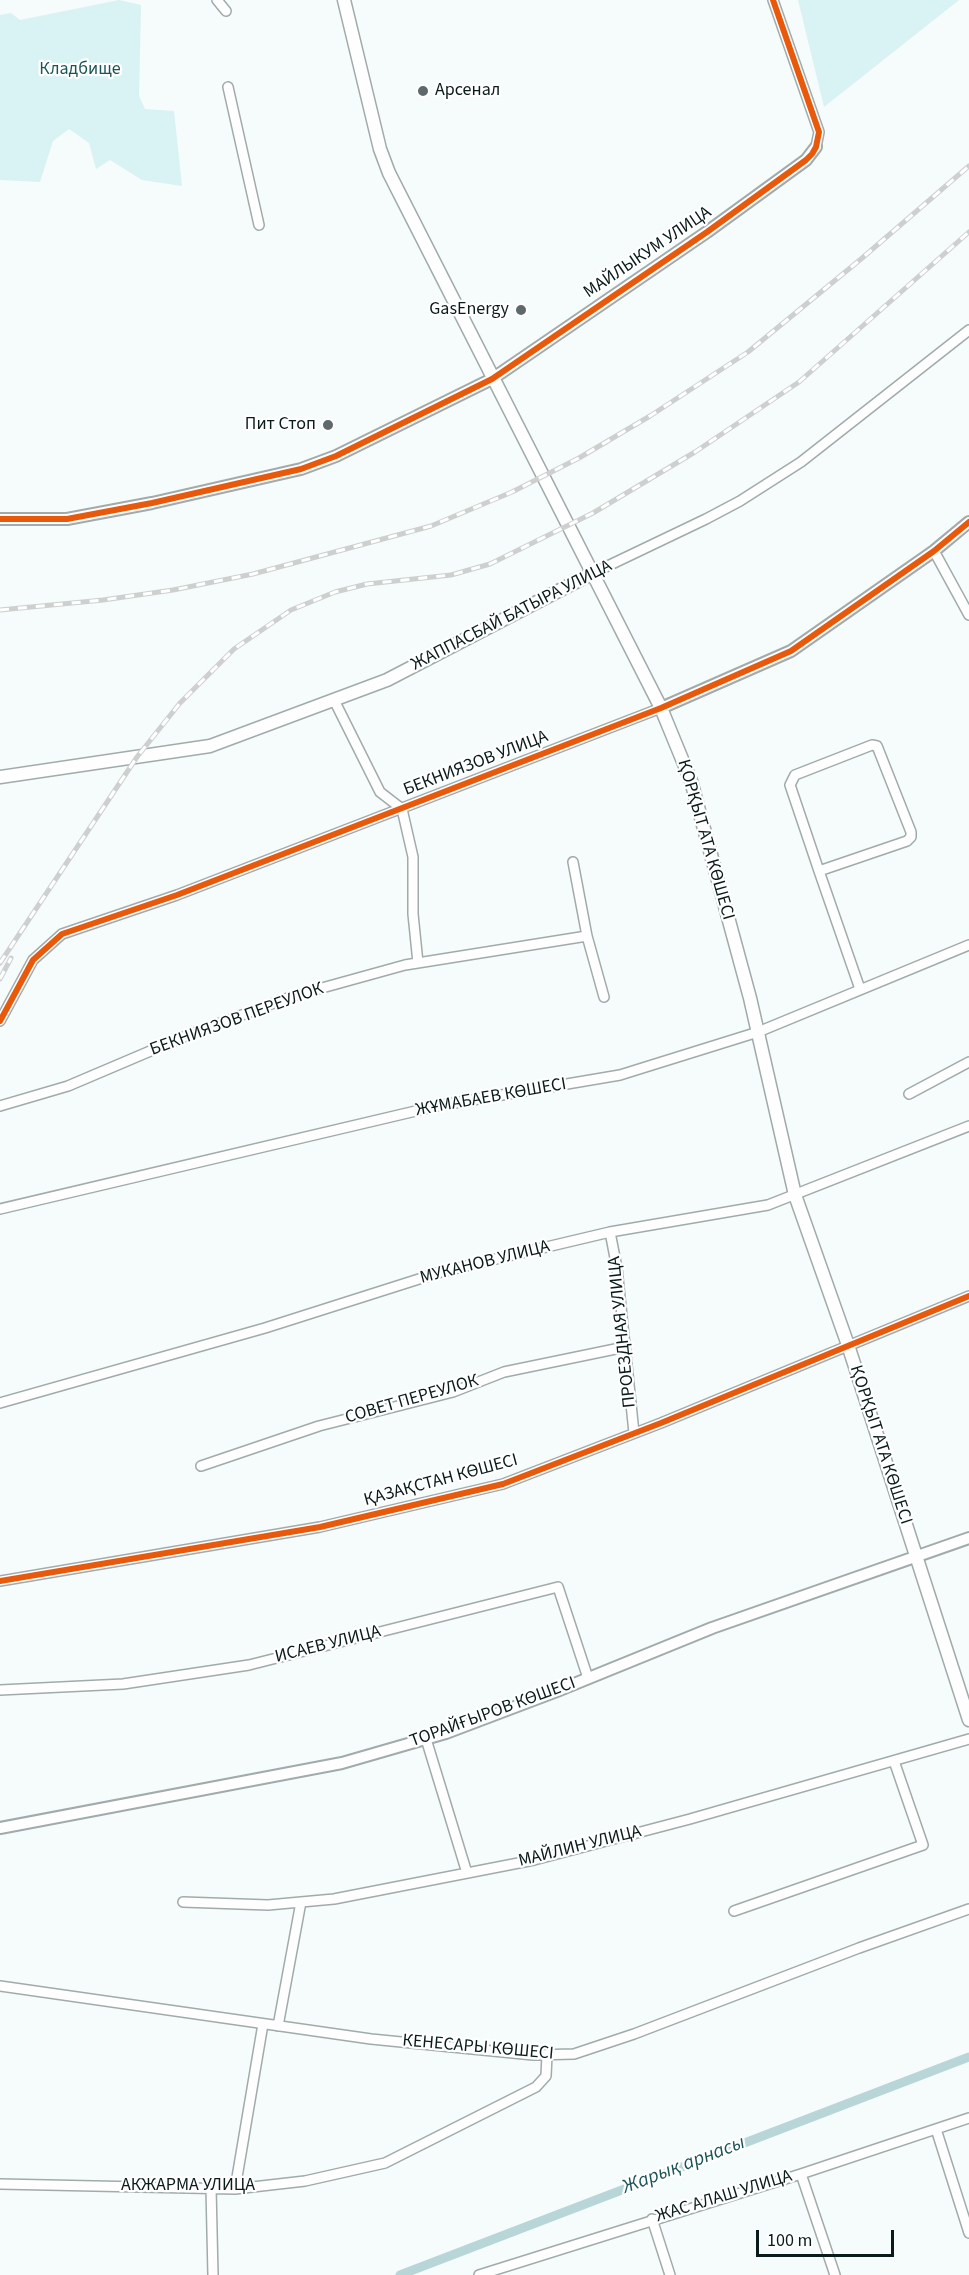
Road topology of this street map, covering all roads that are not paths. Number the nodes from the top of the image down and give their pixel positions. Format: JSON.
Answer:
{"nodes":[{"id":1,"x":217,"y":0,"type":"edge"},
{"id":2,"x":344,"y":0,"type":"edge"},
{"id":3,"x":772,"y":0,"type":"edge"},
{"id":4,"x":226,"y":11,"type":"dead end"},
{"id":5,"x":228,"y":87,"type":"dead end"},
{"id":6,"x":816,"y":147,"type":"joint"},
{"id":7,"x":259,"y":225,"type":"dead end"},
{"id":8,"x":969,"y":330,"type":"edge"},
{"id":9,"x":492,"y":379,"type":"junction"},
{"id":10,"x":0,"y":519,"type":"edge"},
{"id":11,"x":969,"y":522,"type":"edge"},
{"id":12,"x":934,"y":551,"type":"junction"},
{"id":13,"x":591,"y":574,"type":"junction"},
{"id":14,"x":969,"y":615,"type":"edge"},
{"id":15,"x":334,"y":700,"type":"junction"},
{"id":16,"x":661,"y":708,"type":"junction"},
{"id":17,"x":0,"y":777,"type":"edge"},
{"id":18,"x":402,"y":808,"type":"junction"},
{"id":19,"x":573,"y":862,"type":"dead end"},
{"id":20,"x":819,"y":871,"type":"junction"},
{"id":21,"x":587,"y":936,"type":"junction"},
{"id":22,"x":969,"y":945,"type":"edge"},
{"id":23,"x":418,"y":963,"type":"junction"},
{"id":24,"x":860,"y":990,"type":"junction"},
{"id":25,"x":604,"y":997,"type":"dead end"},
{"id":26,"x":0,"y":1020,"type":"edge"},
{"id":27,"x":758,"y":1032,"type":"junction"},
{"id":28,"x":969,"y":1062,"type":"edge"},
{"id":29,"x":909,"y":1094,"type":"dead end"},
{"id":30,"x":0,"y":1106,"type":"edge"},
{"id":31,"x":969,"y":1126,"type":"edge"},
{"id":32,"x":795,"y":1195,"type":"junction"},
{"id":33,"x":0,"y":1209,"type":"edge"},
{"id":34,"x":610,"y":1232,"type":"junction"},
{"id":35,"x":969,"y":1296,"type":"edge"},
{"id":36,"x":848,"y":1345,"type":"junction"},
{"id":37,"x":625,"y":1347,"type":"junction"},
{"id":38,"x":0,"y":1403,"type":"edge"},
{"id":39,"x":634,"y":1433,"type":"junction"},
{"id":40,"x":201,"y":1466,"type":"dead end"},
{"id":41,"x":969,"y":1538,"type":"edge"},
{"id":42,"x":916,"y":1557,"type":"junction"},
{"id":43,"x":0,"y":1581,"type":"edge"},
{"id":44,"x":588,"y":1678,"type":"junction"},
{"id":45,"x":0,"y":1690,"type":"edge"},
{"id":46,"x":969,"y":1720,"type":"edge"},
{"id":47,"x":426,"y":1739,"type":"junction"},
{"id":48,"x":969,"y":1740,"type":"edge"},
{"id":49,"x":894,"y":1761,"type":"junction"},
{"id":50,"x":0,"y":1828,"type":"edge"},
{"id":51,"x":467,"y":1873,"type":"junction"},
{"id":52,"x":183,"y":1902,"type":"dead end"},
{"id":53,"x":301,"y":1902,"type":"junction"},
{"id":54,"x":969,"y":1908,"type":"edge"},
{"id":55,"x":734,"y":1911,"type":"dead end"},
{"id":56,"x":0,"y":1986,"type":"edge"},
{"id":57,"x":263,"y":2024,"type":"junction"},
{"id":58,"x":278,"y":2026,"type":"junction"},
{"id":59,"x":547,"y":2055,"type":"junction"},
{"id":60,"x":969,"y":2118,"type":"edge"},
{"id":61,"x":936,"y":2129,"type":"junction"},
{"id":62,"x":801,"y":2174,"type":"junction"},
{"id":63,"x":0,"y":2184,"type":"edge"},
{"id":64,"x":211,"y":2188,"type":"junction"},
{"id":65,"x":235,"y":2189,"type":"junction"},
{"id":66,"x":652,"y":2219,"type":"junction"},
{"id":67,"x":969,"y":2233,"type":"edge"},
{"id":68,"x":503,"y":2271,"type":"edge"},
{"id":69,"x":213,"y":2275,"type":"edge"},
{"id":70,"x":478,"y":2275,"type":"edge"},
{"id":71,"x":670,"y":2275,"type":"edge"},
{"id":72,"x":835,"y":2275,"type":"edge"}],
"edges":[{"from":1,"to":4,"type":"street"},
{"from":2,"to":9,"type":"main road","name":"ҚОРҚЫТ АТА КӨШЕСІ"},
{"from":3,"to":6,"type":"street"},
{"from":5,"to":7,"type":"street"},
{"from":6,"to":9,"type":"street","name":"МАЙЛЫКУМ УЛИЦА"},
{"from":8,"to":13,"type":"street","name":"ЖАППАСБАЙ БАТЫРА УЛИЦА"},
{"from":9,"to":10,"type":"street","name":"МАЙЛЫКУМ УЛИЦА"},
{"from":9,"to":13,"type":"main road","name":"ҚОРҚЫТ АТА КӨШЕСІ"},
{"from":11,"to":12,"type":"street","name":"БЕКНИЯЗОВ УЛИЦА"},
{"from":12,"to":14,"type":"street"},
{"from":12,"to":16,"type":"street","name":"БЕКНИЯЗОВ УЛИЦА"},
{"from":13,"to":15,"type":"main road","name":"ЖАППАСБАЙ БАТЫРА УЛИЦА"},
{"from":13,"to":16,"type":"main road","name":"ҚОРҚЫТ АТА КӨШЕСІ"},
{"from":15,"to":17,"type":"main road","name":"ЖАППАСБАЙ БАТЫРА УЛИЦА"},
{"from":15,"to":18,"type":"street"},
{"from":16,"to":18,"type":"street","name":"БЕКНИЯЗОВ УЛИЦА"},
{"from":16,"to":27,"type":"main road","name":"ҚОРҚЫТ АТА КӨШЕСІ"},
{"from":18,"to":23,"type":"street"},
{"from":18,"to":26,"type":"street","name":"БЕКНИЯЗОВ УЛИЦА"},
{"from":19,"to":21,"type":"street"},
{"from":20,"to":20,"type":"street"},
{"from":20,"to":24,"type":"street"},
{"from":21,"to":23,"type":"street","name":"БЕКНИЯЗОВ ПЕРЕУЛОК"},
{"from":21,"to":25,"type":"street"},
{"from":22,"to":24,"type":"street","name":"ЖҰМАБАЕВ КӨШЕСІ"},
{"from":23,"to":30,"type":"street","name":"БЕКНИЯЗОВ ПЕРЕУЛОК"},
{"from":24,"to":27,"type":"street","name":"ЖҰМАБАЕВ КӨШЕСІ"},
{"from":27,"to":32,"type":"main road","name":"ҚОРҚЫТ АТА КӨШЕСІ"},
{"from":27,"to":33,"type":"street","name":"ЖҰМАБАЕВ КӨШЕСІ"},
{"from":28,"to":29,"type":"street"},
{"from":31,"to":32,"type":"street","name":"МУКАНОВ УЛИЦА"},
{"from":32,"to":34,"type":"street","name":"МУКАНОВ УЛИЦА"},
{"from":32,"to":36,"type":"main road","name":"ҚОРҚЫТ АТА КӨШЕСІ"},
{"from":34,"to":37,"type":"street","name":"ПРОЕЗДНАЯ УЛИЦА"},
{"from":34,"to":38,"type":"street","name":"МУКАНОВ УЛИЦА"},
{"from":35,"to":36,"type":"street","name":"ҚАЗАҚСТАН КӨШЕСІ"},
{"from":36,"to":39,"type":"street","name":"ҚАЗАҚСТАН КӨШЕСІ"},
{"from":36,"to":42,"type":"main road","name":"ҚОРҚЫТ АТА КӨШЕСІ"},
{"from":37,"to":39,"type":"street","name":"ПРОЕЗДНАЯ УЛИЦА"},
{"from":37,"to":40,"type":"street","name":"СОВЕТ ПЕРЕУЛОК"},
{"from":39,"to":43,"type":"street","name":"ҚАЗАҚСТАН КӨШЕСІ"},
{"from":41,"to":42,"type":"street","name":"ТОРАЙҒЫРОВ КӨШЕСІ"},
{"from":42,"to":44,"type":"street","name":"ТОРАЙҒЫРОВ КӨШЕСІ"},
{"from":42,"to":46,"type":"main road","name":"ҚОРҚЫТ АТА КӨШЕСІ"},
{"from":44,"to":45,"type":"street","name":"ИСАЕВ УЛИЦА"},
{"from":44,"to":47,"type":"street","name":"ТОРАЙҒЫРОВ КӨШЕСІ"},
{"from":47,"to":50,"type":"street","name":"ТОРАЙҒЫРОВ КӨШЕСІ"},
{"from":47,"to":51,"type":"street"},
{"from":48,"to":49,"type":"street","name":"МАЙЛИН УЛИЦА"},
{"from":49,"to":51,"type":"street","name":"МАЙЛИН УЛИЦА"},
{"from":49,"to":55,"type":"street"},
{"from":51,"to":53,"type":"street","name":"МАЙЛИН УЛИЦА"},
{"from":52,"to":53,"type":"street","name":"МАЙЛИН УЛИЦА"},
{"from":53,"to":58,"type":"street"},
{"from":54,"to":59,"type":"street","name":"КЕНЕСАРЫ КӨШЕСІ"},
{"from":56,"to":57,"type":"street","name":"КЕНЕСАРЫ КӨШЕСІ"},
{"from":57,"to":58,"type":"street","name":"КЕНЕСАРЫ КӨШЕСІ"},
{"from":57,"to":65,"type":"street"},
{"from":58,"to":59,"type":"street","name":"КЕНЕСАРЫ КӨШЕСІ"},
{"from":59,"to":65,"type":"street","name":"АКЖАРМА УЛИЦА"},
{"from":60,"to":61,"type":"street","name":"ЖАС АЛАШ УЛИЦА"},
{"from":61,"to":62,"type":"street","name":"ЖАС АЛАШ УЛИЦА"},
{"from":61,"to":67,"type":"street"},
{"from":62,"to":66,"type":"street","name":"ЖАС АЛАШ УЛИЦА"},
{"from":62,"to":72,"type":"street"},
{"from":63,"to":64,"type":"street","name":"АКЖАРМА УЛИЦА"},
{"from":64,"to":65,"type":"street","name":"АКЖАРМА УЛИЦА"},
{"from":64,"to":69,"type":"street"},
{"from":66,"to":68,"type":"street","name":"ЖАС АЛАШ УЛИЦА"},
{"from":66,"to":71,"type":"street"},
{"from":68,"to":70,"type":"street","name":"ЖАС АЛАШ УЛИЦА"}]}
